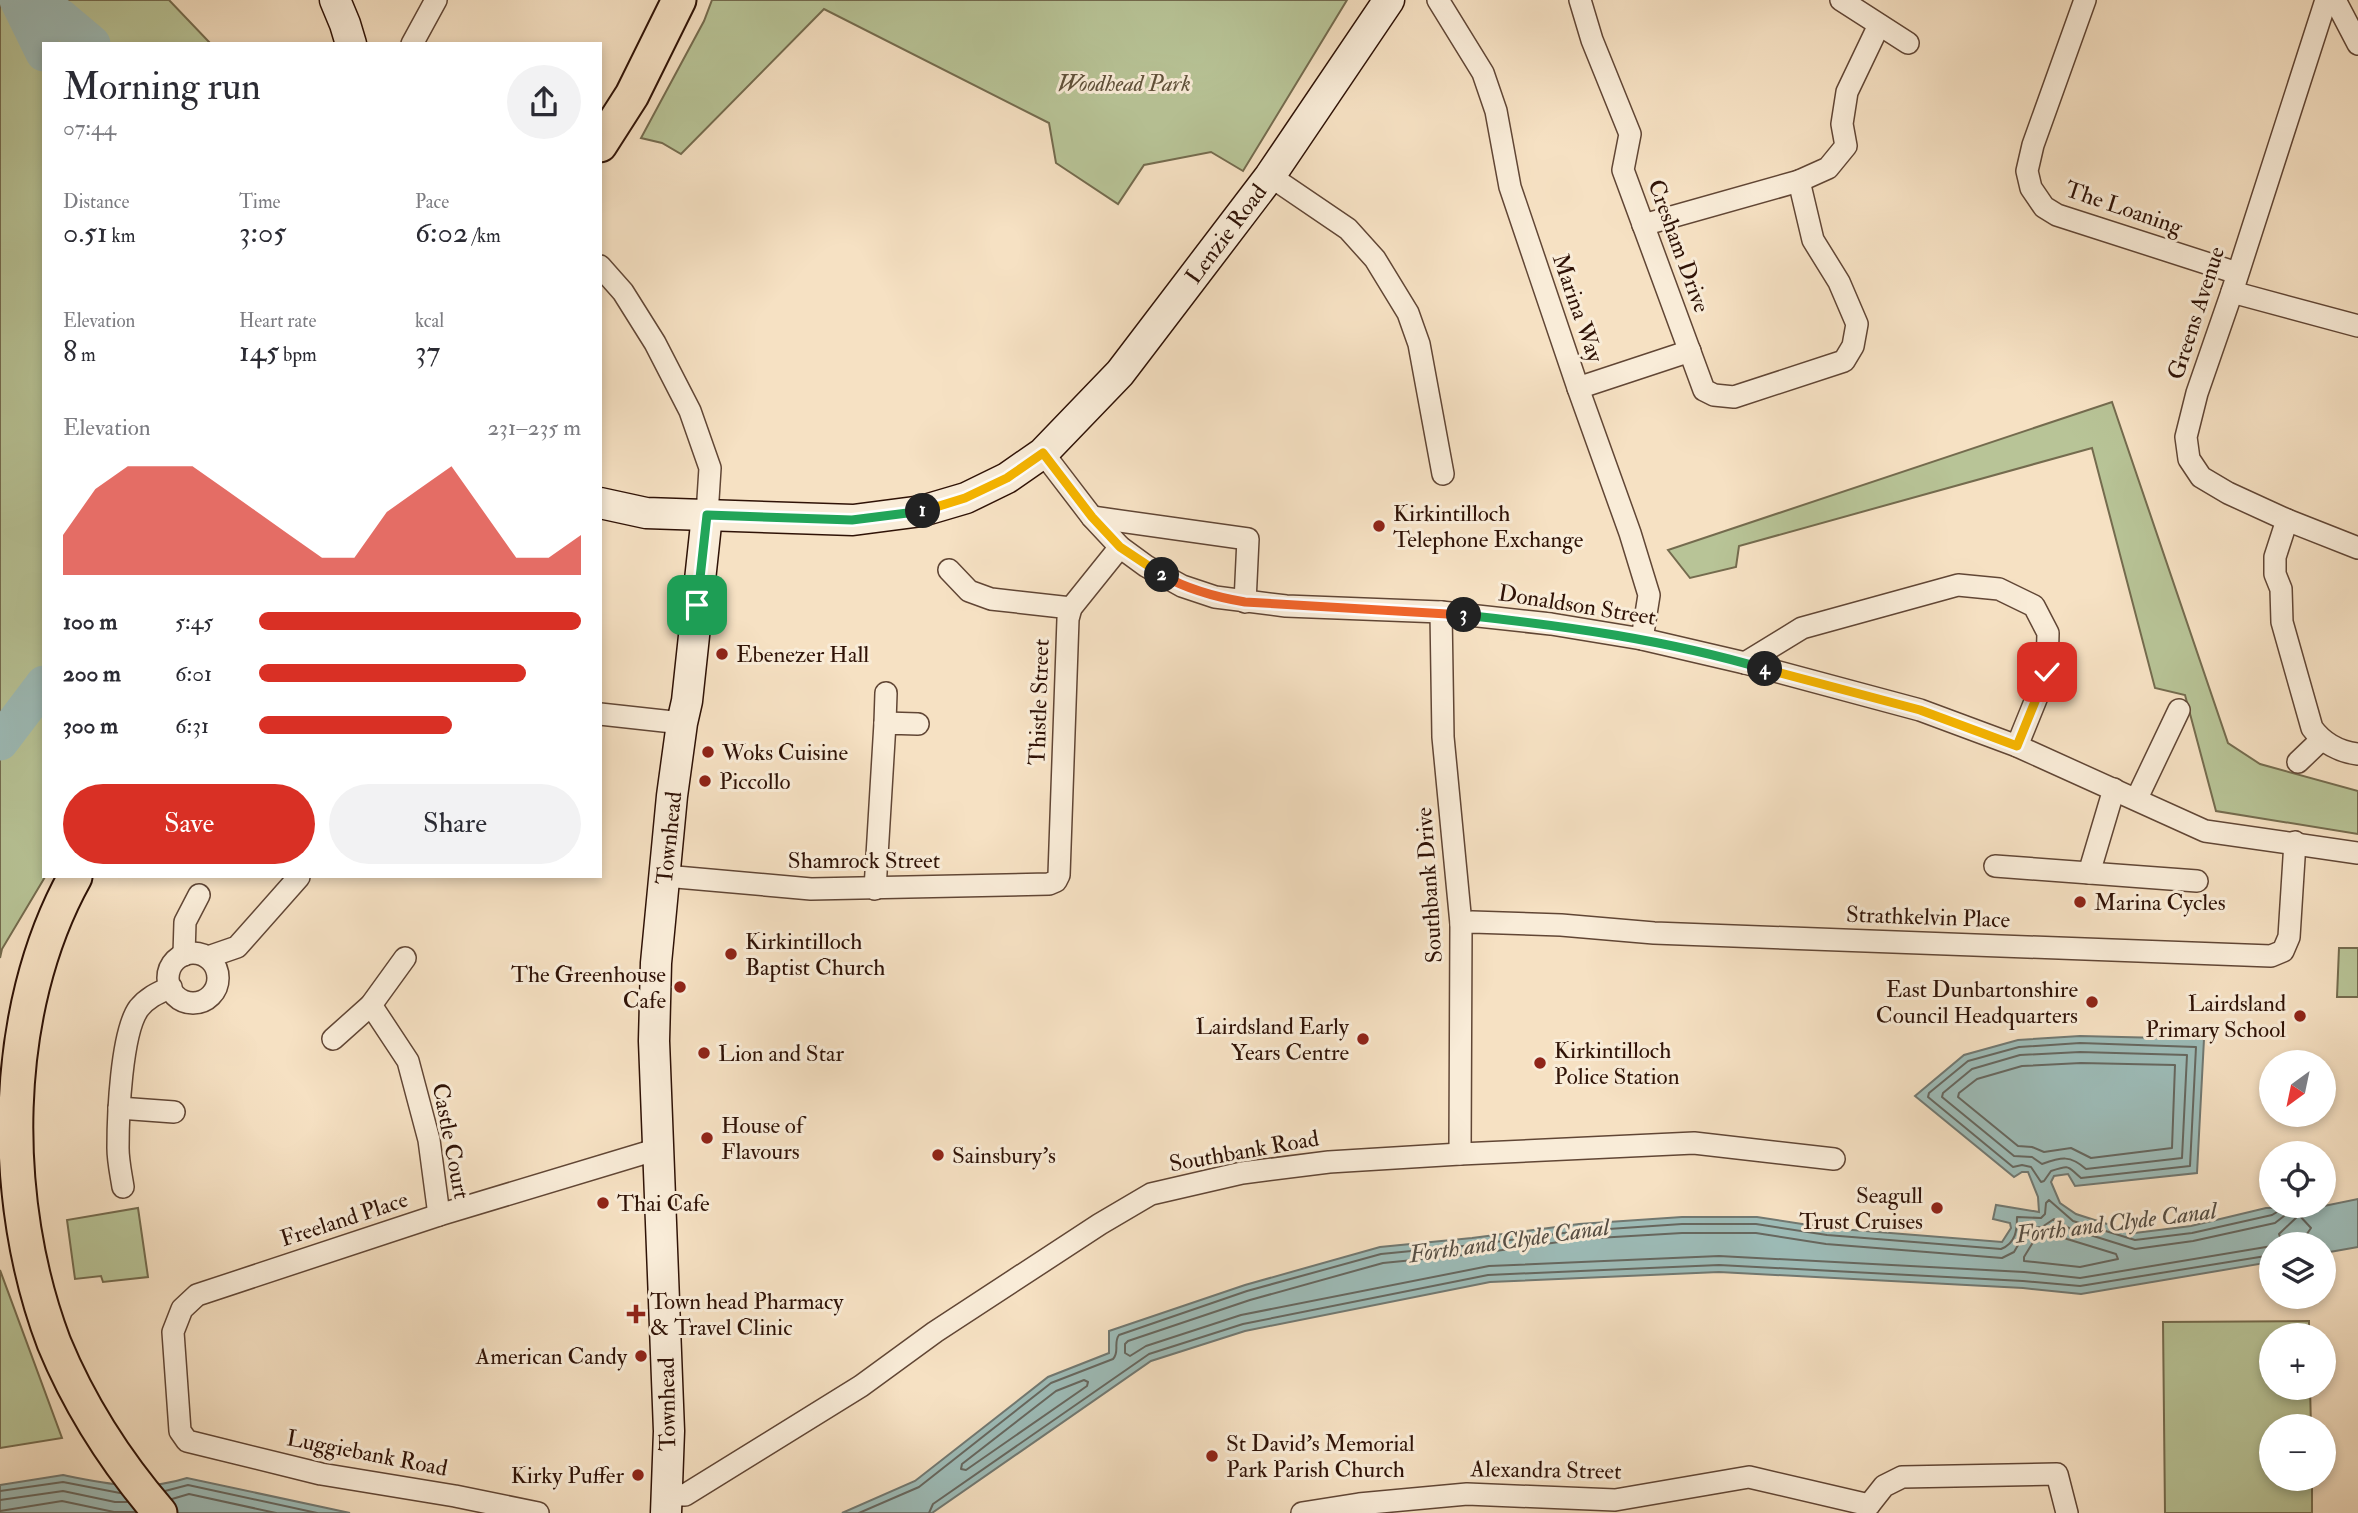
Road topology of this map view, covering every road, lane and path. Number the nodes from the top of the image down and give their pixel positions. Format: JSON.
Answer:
{"nodes":[{"id":1,"x":335,"y":0,"type":"edge"},
{"id":2,"x":436,"y":0,"type":"edge"},
{"id":3,"x":679,"y":0,"type":"edge"},
{"id":4,"x":1390,"y":0,"type":"edge"},
{"id":5,"x":1438,"y":0,"type":"edge"},
{"id":6,"x":1580,"y":0,"type":"edge"},
{"id":7,"x":1840,"y":0,"type":"edge"},
{"id":8,"x":2085,"y":0,"type":"edge"},
{"id":9,"x":2326,"y":0,"type":"edge"},
{"id":10,"x":2335,"y":0,"type":"edge"},
{"id":11,"x":1880,"y":25,"type":"junction"},
{"id":12,"x":350,"y":42,"type":"edge"},
{"id":13,"x":413,"y":42,"type":"edge"},
{"id":14,"x":1908,"y":43,"type":"dead end"},
{"id":15,"x":2358,"y":44,"type":"edge"},
{"id":16,"x":602,"y":142,"type":"edge"},
{"id":17,"x":1270,"y":176,"type":"junction"},
{"id":18,"x":1799,"y":181,"type":"junction"},
{"id":19,"x":1643,"y":225,"type":"junction"},
{"id":20,"x":602,"y":268,"type":"edge"},
{"id":21,"x":2235,"y":283,"type":"junction"},
{"id":22,"x":2358,"y":326,"type":"edge"},
{"id":23,"x":1690,"y":351,"type":"junction"},
{"id":24,"x":1578,"y":387,"type":"junction"},
{"id":25,"x":1043,"y":453,"type":"junction"},
{"id":26,"x":1443,"y":474,"type":"dead end"},
{"id":27,"x":602,"y":503,"type":"edge"},
{"id":28,"x":707,"y":515,"type":"junction"},
{"id":29,"x":1092,"y":517,"type":"junction"},
{"id":30,"x":2287,"y":520,"type":"junction"},
{"id":31,"x":1120,"y":547,"type":"junction"},
{"id":32,"x":2358,"y":548,"type":"edge"},
{"id":33,"x":949,"y":570,"type":"dead end"},
{"id":34,"x":1245,"y":602,"type":"junction"},
{"id":35,"x":1071,"y":608,"type":"junction"},
{"id":36,"x":1441,"y":612,"type":"junction"},
{"id":37,"x":1642,"y":639,"type":"junction"},
{"id":38,"x":1745,"y":663,"type":"junction"},
{"id":39,"x":886,"y":693,"type":"dead end"},
{"id":40,"x":2179,"y":710,"type":"dead end"},
{"id":41,"x":602,"y":714,"type":"edge"},
{"id":42,"x":682,"y":723,"type":"junction"},
{"id":43,"x":885,"y":723,"type":"junction"},
{"id":44,"x":918,"y":724,"type":"dead end"},
{"id":45,"x":2321,"y":740,"type":"junction"},
{"id":46,"x":2017,"y":746,"type":"junction"},
{"id":47,"x":2358,"y":754,"type":"edge"},
{"id":48,"x":2298,"y":762,"type":"dead end"},
{"id":49,"x":2113,"y":789,"type":"junction"},
{"id":50,"x":2137,"y":798,"type":"junction"},
{"id":51,"x":2295,"y":842,"type":"junction"},
{"id":52,"x":2358,"y":853,"type":"edge"},
{"id":53,"x":1995,"y":866,"type":"dead end"},
{"id":54,"x":2089,"y":873,"type":"junction"},
{"id":55,"x":1059,"y":875,"type":"joint"},
{"id":56,"x":665,"y":876,"type":"junction"},
{"id":57,"x":75,"y":878,"type":"edge"},
{"id":58,"x":298,"y":878,"type":"edge"},
{"id":59,"x":2197,"y":881,"type":"dead end"},
{"id":60,"x":875,"y":889,"type":"junction"},
{"id":61,"x":199,"y":895,"type":"dead end"},
{"id":62,"x":1461,"y":924,"type":"junction"},
{"id":63,"x":184,"y":955,"type":"junction"},
{"id":64,"x":208,"y":957,"type":"junction"},
{"id":65,"x":405,"y":958,"type":"dead end"},
{"id":66,"x":170,"y":987,"type":"junction"},
{"id":67,"x":371,"y":1005,"type":"junction"},
{"id":68,"x":333,"y":1039,"type":"dead end"},
{"id":69,"x":119,"y":1108,"type":"junction"},
{"id":70,"x":174,"y":1112,"type":"dead end"},
{"id":71,"x":658,"y":1149,"type":"junction"},
{"id":72,"x":1460,"y":1153,"type":"junction"},
{"id":73,"x":1834,"y":1159,"type":"dead end"},
{"id":74,"x":123,"y":1186,"type":"dead end"},
{"id":75,"x":439,"y":1215,"type":"junction"},
{"id":76,"x":187,"y":1441,"type":"joint"},
{"id":77,"x":666,"y":1504,"type":"edge"},
{"id":78,"x":1869,"y":1509,"type":"edge"},
{"id":79,"x":160,"y":1513,"type":"edge"},
{"id":80,"x":538,"y":1513,"type":"edge"},
{"id":81,"x":1302,"y":1513,"type":"edge"},
{"id":82,"x":2067,"y":1513,"type":"edge"}],
"edges":[{"from":1,"to":12,"type":"main road"},
{"from":2,"to":13,"type":"street"},
{"from":3,"to":16,"type":"main road"},
{"from":4,"to":17,"type":"main road","name":"Lenzie Road"},
{"from":5,"to":24,"type":"street","name":"Marina Way"},
{"from":6,"to":19,"type":"street","name":"Cresham Drive"},
{"from":7,"to":11,"type":"street"},
{"from":8,"to":21,"type":"street","name":"The Loaning"},
{"from":9,"to":21,"type":"street","name":"Greens Avenue"},
{"from":10,"to":15,"type":"street"},
{"from":11,"to":14,"type":"street"},
{"from":11,"to":18,"type":"street"},
{"from":17,"to":25,"type":"main road","name":"Lenzie Road"},
{"from":17,"to":26,"type":"street"},
{"from":18,"to":19,"type":"street"},
{"from":18,"to":23,"type":"street","name":"Cresham Drive"},
{"from":19,"to":23,"type":"street","name":"Cresham Drive"},
{"from":20,"to":28,"type":"street"},
{"from":21,"to":22,"type":"street","name":"The Loaning"},
{"from":21,"to":30,"type":"street","name":"Greens Avenue"},
{"from":23,"to":24,"type":"street"},
{"from":24,"to":37,"type":"street","name":"Marina Way"},
{"from":25,"to":28,"type":"main road"},
{"from":25,"to":29,"type":"street","name":"Donaldson Street"},
{"from":27,"to":28,"type":"main road"},
{"from":28,"to":42,"type":"main road","name":"Townhead"},
{"from":29,"to":31,"type":"street","name":"Donaldson Street"},
{"from":29,"to":34,"type":"street"},
{"from":30,"to":32,"type":"street","name":"Greens Avenue"},
{"from":30,"to":45,"type":"street"},
{"from":31,"to":34,"type":"street","name":"Donaldson Street"},
{"from":31,"to":35,"type":"street"},
{"from":33,"to":35,"type":"street"},
{"from":34,"to":36,"type":"street","name":"Donaldson Street"},
{"from":35,"to":55,"type":"street","name":"Thistle Street"},
{"from":36,"to":37,"type":"street","name":"Donaldson Street"},
{"from":36,"to":62,"type":"street","name":"Southbank Drive"},
{"from":37,"to":38,"type":"street","name":"Donaldson Street"},
{"from":38,"to":46,"type":"street","name":"Donaldson Street"},
{"from":38,"to":46,"type":"street"},
{"from":39,"to":43,"type":"street"},
{"from":40,"to":50,"type":"street"},
{"from":41,"to":42,"type":"street"},
{"from":42,"to":56,"type":"main road","name":"Townhead"},
{"from":43,"to":44,"type":"street"},
{"from":43,"to":60,"type":"street"},
{"from":45,"to":47,"type":"street"},
{"from":45,"to":48,"type":"street"},
{"from":46,"to":49,"type":"street","name":"Donaldson Street"},
{"from":49,"to":50,"type":"street","name":"Donaldson Street"},
{"from":49,"to":54,"type":"street"},
{"from":50,"to":51,"type":"street","name":"Donaldson Street"},
{"from":51,"to":52,"type":"street","name":"Donaldson Street"},
{"from":51,"to":62,"type":"street","name":"Strathkelvin Place"},
{"from":53,"to":54,"type":"street"},
{"from":54,"to":59,"type":"street"},
{"from":55,"to":60,"type":"street","name":"Shamrock Street"},
{"from":56,"to":60,"type":"street","name":"Shamrock Street"},
{"from":56,"to":71,"type":"main road","name":"Townhead"},
{"from":57,"to":79,"type":"main road"},
{"from":58,"to":64,"type":"street"},
{"from":61,"to":63,"type":"street"},
{"from":62,"to":72,"type":"street","name":"Southbank Drive"},
{"from":63,"to":64,"type":"street"},
{"from":63,"to":66,"type":"street"},
{"from":64,"to":66,"type":"street"},
{"from":65,"to":67,"type":"street"},
{"from":66,"to":69,"type":"street"},
{"from":67,"to":68,"type":"street"},
{"from":67,"to":75,"type":"street","name":"Castle Court"},
{"from":69,"to":70,"type":"street"},
{"from":69,"to":74,"type":"street"},
{"from":71,"to":75,"type":"street","name":"Freeland Place"},
{"from":71,"to":77,"type":"main road","name":"Townhead"},
{"from":72,"to":73,"type":"street","name":"Southbank Road"},
{"from":72,"to":77,"type":"street","name":"Southbank Road"},
{"from":75,"to":76,"type":"street","name":"Freeland Place"},
{"from":76,"to":80,"type":"street","name":"Luggiebank Road"},
{"from":78,"to":81,"type":"street","name":"Alexandra Street"},
{"from":78,"to":82,"type":"street"}]}
